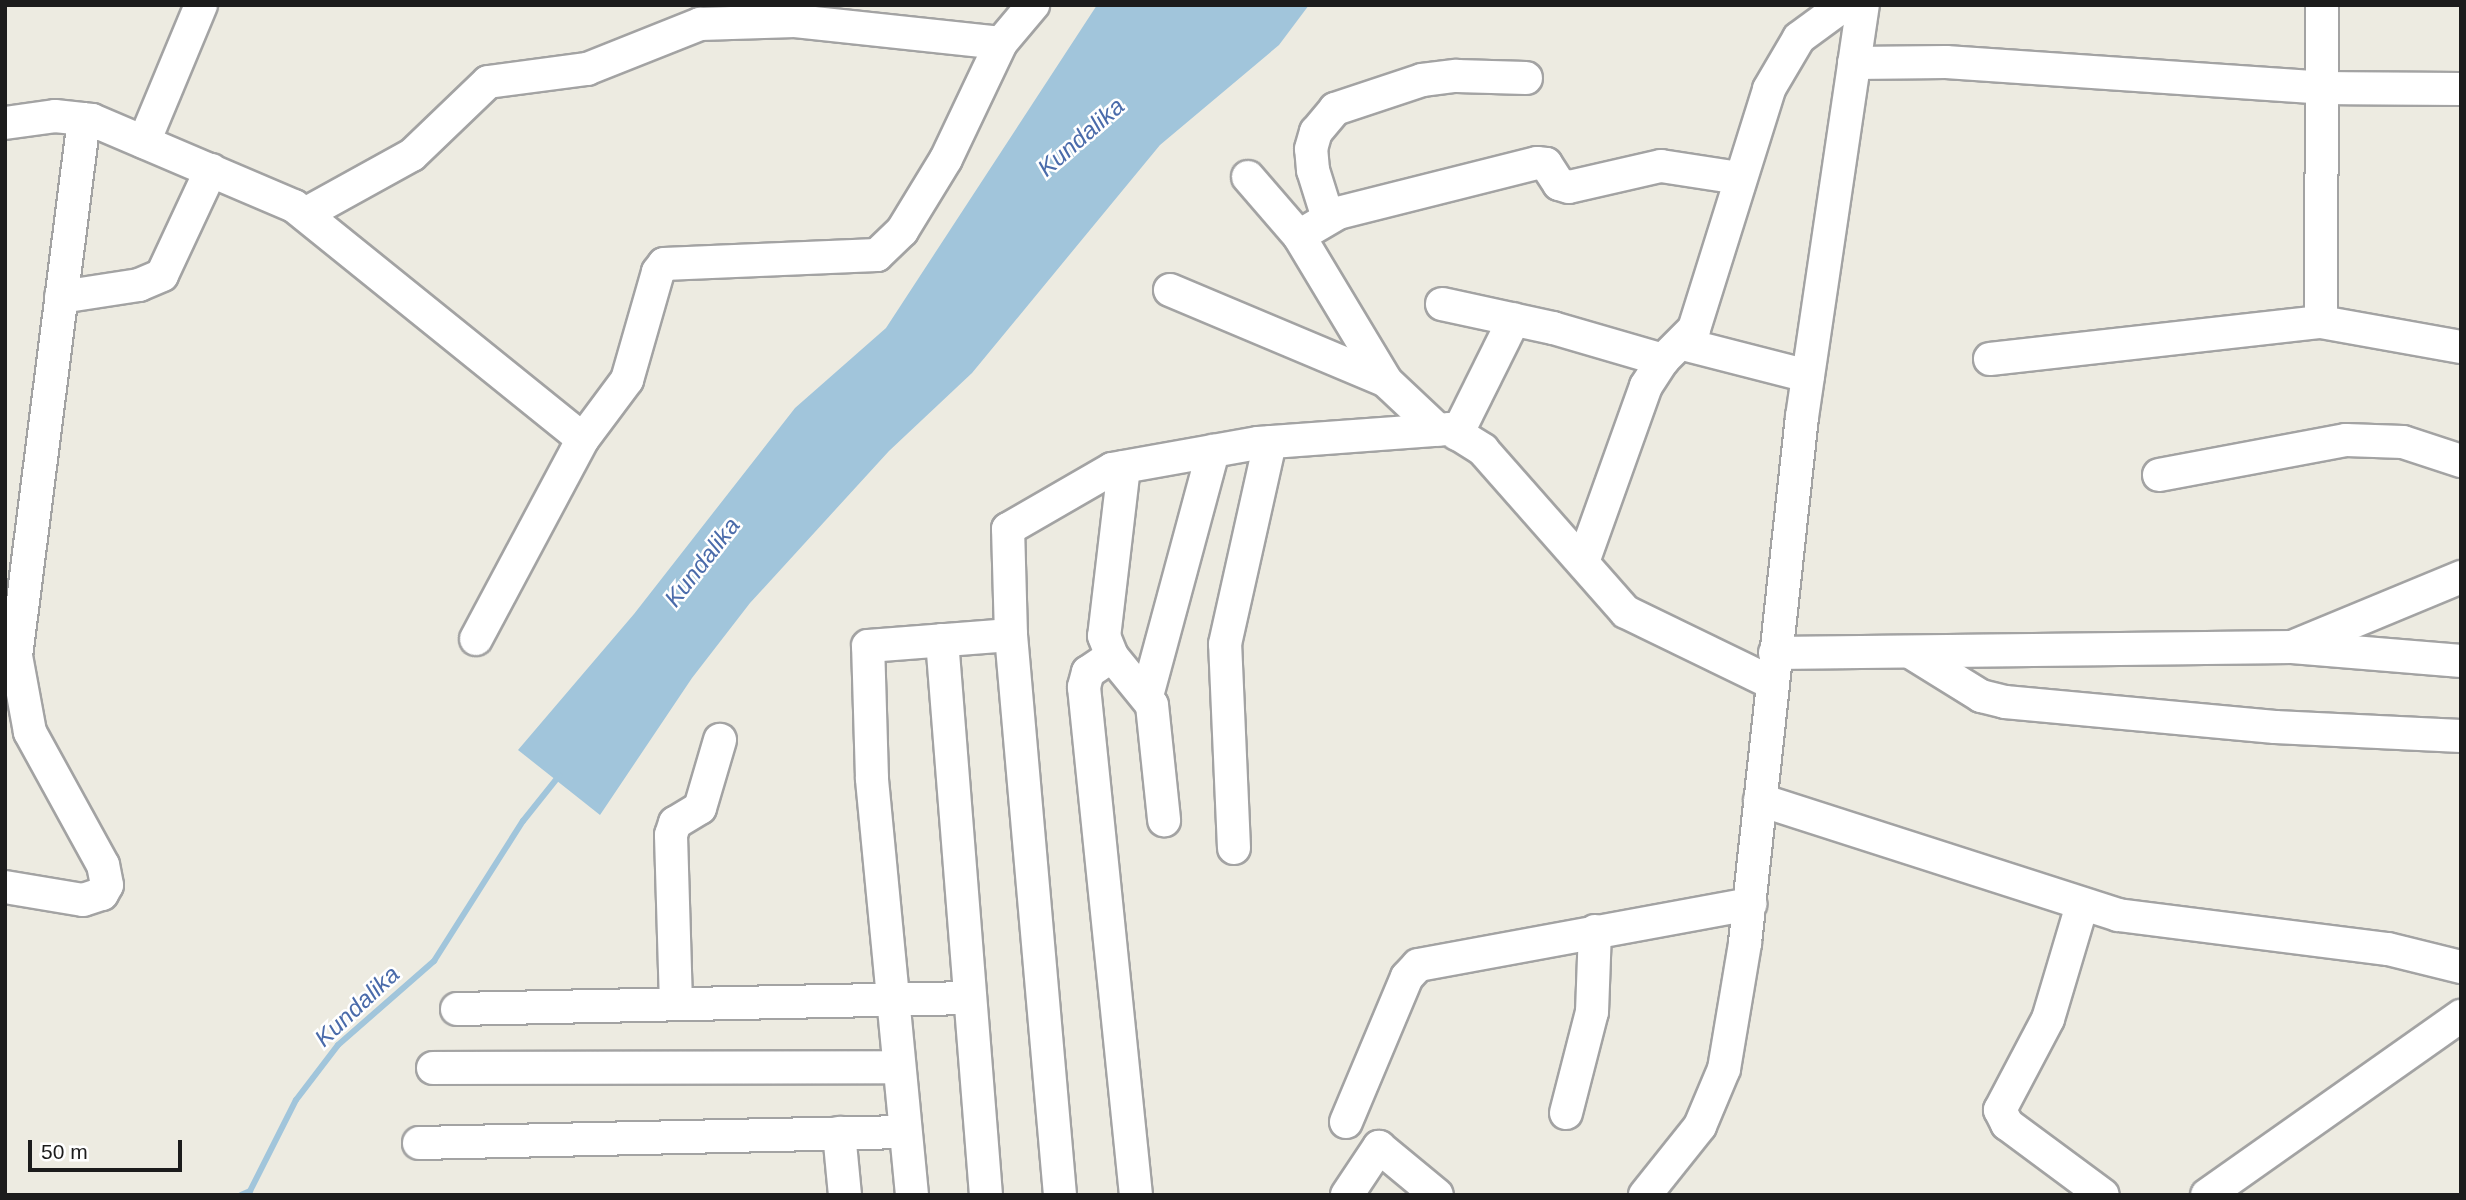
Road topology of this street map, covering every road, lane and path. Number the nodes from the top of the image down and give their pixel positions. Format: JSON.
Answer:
{"nodes":[{"id":1,"x":201,"y":5,"type":"edge"},
{"id":2,"x":1033,"y":5,"type":"edge"},
{"id":3,"x":1844,"y":5,"type":"edge"},
{"id":4,"x":1863,"y":5,"type":"edge"},
{"id":5,"x":2322,"y":5,"type":"edge"},
{"id":6,"x":1001,"y":43,"type":"junction"},
{"id":7,"x":1854,"y":63,"type":"junction"},
{"id":8,"x":1526,"y":78,"type":"dead end"},
{"id":9,"x":2323,"y":88,"type":"junction"},
{"id":10,"x":2461,"y":89,"type":"edge"},
{"id":11,"x":84,"y":119,"type":"junction"},
{"id":12,"x":5,"y":123,"type":"edge"},
{"id":13,"x":144,"y":142,"type":"junction"},
{"id":14,"x":211,"y":170,"type":"junction"},
{"id":15,"x":1248,"y":177,"type":"dead end"},
{"id":16,"x":1739,"y":178,"type":"junction"},
{"id":17,"x":305,"y":214,"type":"junction"},
{"id":18,"x":1328,"y":218,"type":"junction"},
{"id":19,"x":1299,"y":236,"type":"junction"},
{"id":20,"x":1170,"y":290,"type":"dead end"},
{"id":21,"x":61,"y":297,"type":"junction"},
{"id":22,"x":1442,"y":304,"type":"dead end"},
{"id":23,"x":1514,"y":319,"type":"junction"},
{"id":24,"x":2321,"y":322,"type":"junction"},
{"id":25,"x":2461,"y":347,"type":"edge"},
{"id":26,"x":1673,"y":352,"type":"junction"},
{"id":27,"x":1990,"y":359,"type":"dead end"},
{"id":28,"x":1808,"y":376,"type":"junction"},
{"id":29,"x":1387,"y":381,"type":"junction"},
{"id":30,"x":1447,"y":432,"type":"junction"},
{"id":31,"x":583,"y":439,"type":"junction"},
{"id":32,"x":1270,"y":442,"type":"junction"},
{"id":33,"x":1213,"y":451,"type":"junction"},
{"id":34,"x":2461,"y":461,"type":"edge"},
{"id":35,"x":1124,"y":467,"type":"junction"},
{"id":36,"x":2159,"y":475,"type":"dead end"},
{"id":37,"x":1583,"y":562,"type":"junction"},
{"id":38,"x":2461,"y":577,"type":"edge"},
{"id":39,"x":1011,"y":635,"type":"junction"},
{"id":40,"x":476,"y":639,"type":"dead end"},
{"id":41,"x":942,"y":640,"type":"junction"},
{"id":42,"x":2292,"y":647,"type":"junction"},
{"id":43,"x":1910,"y":652,"type":"junction"},
{"id":44,"x":1112,"y":656,"type":"junction"},
{"id":45,"x":2461,"y":660,"type":"edge"},
{"id":46,"x":1773,"y":668,"type":"junction"},
{"id":47,"x":1147,"y":696,"type":"junction"},
{"id":48,"x":2461,"y":736,"type":"edge"},
{"id":49,"x":720,"y":740,"type":"dead end"},
{"id":50,"x":1761,"y":791,"type":"junction"},
{"id":51,"x":1164,"y":820,"type":"dead end"},
{"id":52,"x":1234,"y":848,"type":"dead end"},
{"id":53,"x":5,"y":887,"type":"edge"},
{"id":54,"x":1749,"y":904,"type":"junction"},
{"id":55,"x":2082,"y":905,"type":"junction"},
{"id":56,"x":1595,"y":931,"type":"junction"},
{"id":57,"x":2461,"y":967,"type":"edge"},
{"id":58,"x":970,"y":998,"type":"junction"},
{"id":59,"x":892,"y":1000,"type":"junction"},
{"id":60,"x":676,"y":1004,"type":"junction"},
{"id":61,"x":457,"y":1009,"type":"dead end"},
{"id":62,"x":2461,"y":1016,"type":"edge"},
{"id":63,"x":899,"y":1067,"type":"junction"},
{"id":64,"x":433,"y":1068,"type":"dead end"},
{"id":65,"x":1566,"y":1113,"type":"dead end"},
{"id":66,"x":1346,"y":1122,"type":"dead end"},
{"id":67,"x":905,"y":1132,"type":"junction"},
{"id":68,"x":839,"y":1133,"type":"junction"},
{"id":69,"x":419,"y":1143,"type":"dead end"},
{"id":70,"x":845,"y":1195,"type":"edge"},
{"id":71,"x":912,"y":1195,"type":"edge"},
{"id":72,"x":986,"y":1195,"type":"edge"},
{"id":73,"x":1059,"y":1195,"type":"edge"},
{"id":74,"x":1136,"y":1195,"type":"edge"},
{"id":75,"x":1348,"y":1195,"type":"edge"},
{"id":76,"x":1437,"y":1195,"type":"edge"},
{"id":77,"x":1645,"y":1195,"type":"edge"},
{"id":78,"x":2103,"y":1195,"type":"edge"},
{"id":79,"x":2207,"y":1195,"type":"edge"}],
"edges":[{"from":1,"to":13,"type":"street"},
{"from":2,"to":6,"type":"street"},
{"from":3,"to":16,"type":"street"},
{"from":4,"to":7,"type":"street"},
{"from":5,"to":9,"type":"street"},
{"from":6,"to":17,"type":"street"},
{"from":6,"to":31,"type":"street"},
{"from":7,"to":9,"type":"street"},
{"from":7,"to":28,"type":"street"},
{"from":8,"to":18,"type":"street"},
{"from":9,"to":10,"type":"street"},
{"from":9,"to":24,"type":"street"},
{"from":11,"to":12,"type":"street"},
{"from":11,"to":13,"type":"street"},
{"from":11,"to":21,"type":"street"},
{"from":13,"to":14,"type":"street"},
{"from":14,"to":17,"type":"street"},
{"from":14,"to":21,"type":"street"},
{"from":15,"to":19,"type":"street"},
{"from":16,"to":18,"type":"street"},
{"from":16,"to":26,"type":"street"},
{"from":17,"to":31,"type":"street"},
{"from":18,"to":19,"type":"street"},
{"from":19,"to":29,"type":"street"},
{"from":20,"to":29,"type":"street"},
{"from":21,"to":53,"type":"street"},
{"from":22,"to":23,"type":"street"},
{"from":23,"to":26,"type":"street"},
{"from":23,"to":30,"type":"street"},
{"from":24,"to":25,"type":"street"},
{"from":24,"to":27,"type":"street"},
{"from":26,"to":28,"type":"street"},
{"from":26,"to":37,"type":"street"},
{"from":28,"to":46,"type":"street"},
{"from":29,"to":30,"type":"street"},
{"from":30,"to":32,"type":"street"},
{"from":30,"to":37,"type":"street"},
{"from":31,"to":40,"type":"street"},
{"from":32,"to":33,"type":"street"},
{"from":32,"to":52,"type":"street"},
{"from":33,"to":35,"type":"street"},
{"from":33,"to":47,"type":"street"},
{"from":34,"to":36,"type":"street"},
{"from":35,"to":39,"type":"street"},
{"from":35,"to":44,"type":"street"},
{"from":37,"to":46,"type":"street"},
{"from":38,"to":42,"type":"street"},
{"from":39,"to":41,"type":"street"},
{"from":39,"to":73,"type":"street"},
{"from":41,"to":58,"type":"street"},
{"from":41,"to":59,"type":"street"},
{"from":42,"to":43,"type":"street"},
{"from":42,"to":45,"type":"street"},
{"from":43,"to":46,"type":"street"},
{"from":43,"to":48,"type":"street"},
{"from":44,"to":47,"type":"street"},
{"from":44,"to":74,"type":"street"},
{"from":46,"to":50,"type":"street"},
{"from":47,"to":51,"type":"street"},
{"from":49,"to":60,"type":"street"},
{"from":50,"to":54,"type":"street"},
{"from":50,"to":55,"type":"street"},
{"from":54,"to":56,"type":"street"},
{"from":54,"to":77,"type":"street"},
{"from":55,"to":57,"type":"street"},
{"from":55,"to":78,"type":"street"},
{"from":56,"to":65,"type":"street"},
{"from":56,"to":66,"type":"street"},
{"from":58,"to":59,"type":"street"},
{"from":58,"to":72,"type":"street"},
{"from":59,"to":60,"type":"street"},
{"from":59,"to":63,"type":"street"},
{"from":60,"to":61,"type":"street"},
{"from":62,"to":79,"type":"street"},
{"from":63,"to":64,"type":"street"},
{"from":63,"to":67,"type":"street"},
{"from":67,"to":68,"type":"street"},
{"from":67,"to":71,"type":"street"},
{"from":68,"to":69,"type":"street"},
{"from":68,"to":70,"type":"street"},
{"from":75,"to":76,"type":"street"}]}
